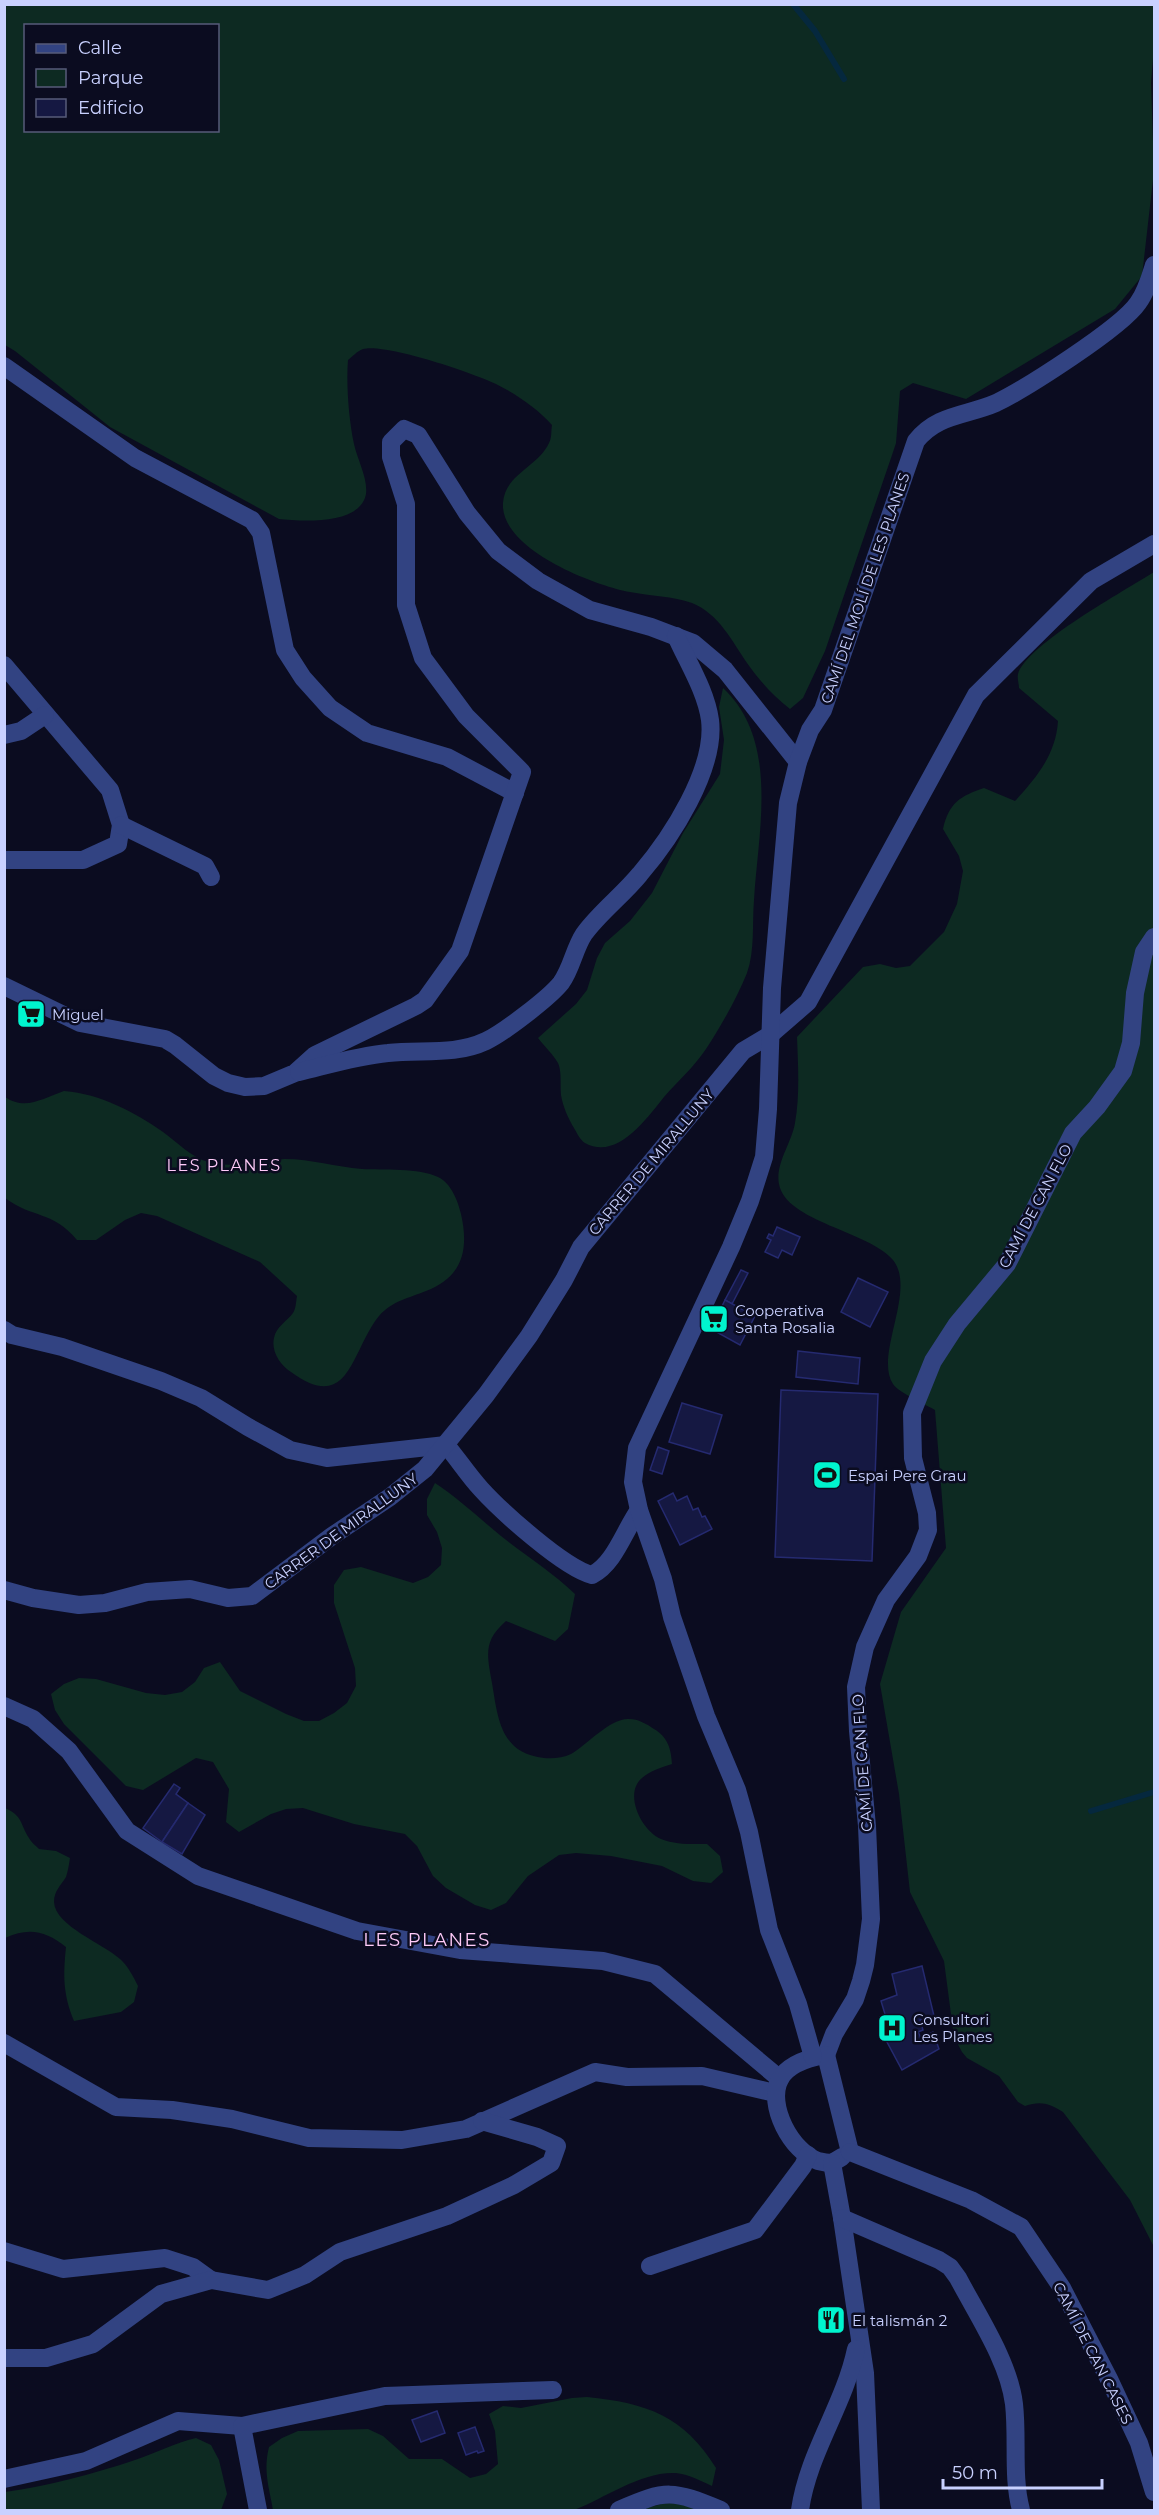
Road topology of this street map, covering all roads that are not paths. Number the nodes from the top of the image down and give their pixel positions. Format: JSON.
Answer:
{"nodes":[{"id":1,"x":1155,"y":265,"type":"edge"},
{"id":2,"x":4,"y":366,"type":"edge"},
{"id":3,"x":1155,"y":544,"type":"edge"},
{"id":4,"x":676,"y":636,"type":"junction"},
{"id":5,"x":4,"y":665,"type":"edge"},
{"id":6,"x":45,"y":716,"type":"junction"},
{"id":7,"x":4,"y":735,"type":"edge"},
{"id":8,"x":798,"y":762,"type":"junction"},
{"id":9,"x":515,"y":793,"type":"junction"},
{"id":10,"x":121,"y":825,"type":"junction"},
{"id":11,"x":4,"y":860,"type":"edge"},
{"id":12,"x":211,"y":877,"type":"dead end"},
{"id":13,"x":1155,"y":937,"type":"edge"},
{"id":14,"x":4,"y":986,"type":"edge"},
{"id":15,"x":765,"y":1038,"type":"junction"},
{"id":16,"x":295,"y":1073,"type":"junction"},
{"id":17,"x":7,"y":1335,"type":"edge"},
{"id":18,"x":446,"y":1445,"type":"junction"},
{"id":19,"x":639,"y":1510,"type":"junction"},
{"id":20,"x":4,"y":1590,"type":"edge"},
{"id":21,"x":4,"y":1706,"type":"edge"},
{"id":22,"x":4,"y":2043,"type":"edge"},
{"id":23,"x":820,"y":2056,"type":"junction"},
{"id":24,"x":778,"y":2086,"type":"junction"},
{"id":25,"x":482,"y":2121,"type":"junction"},
{"id":26,"x":850,"y":2152,"type":"junction"},
{"id":27,"x":808,"y":2155,"type":"junction"},
{"id":28,"x":832,"y":2163,"type":"junction"},
{"id":29,"x":842,"y":2218,"type":"junction"},
{"id":30,"x":4,"y":2251,"type":"edge"},
{"id":31,"x":650,"y":2266,"type":"dead end"},
{"id":32,"x":211,"y":2280,"type":"junction"},
{"id":33,"x":859,"y":2336,"type":"junction"},
{"id":34,"x":4,"y":2358,"type":"edge"},
{"id":35,"x":553,"y":2390,"type":"dead end"},
{"id":36,"x":242,"y":2426,"type":"junction"},
{"id":37,"x":4,"y":2479,"type":"edge"},
{"id":38,"x":1155,"y":2492,"type":"edge"},
{"id":39,"x":258,"y":2511,"type":"edge"},
{"id":40,"x":619,"y":2511,"type":"edge"},
{"id":41,"x":721,"y":2511,"type":"edge"},
{"id":42,"x":800,"y":2511,"type":"edge"},
{"id":43,"x":871,"y":2511,"type":"edge"},
{"id":44,"x":1022,"y":2511,"type":"edge"}],
"edges":[{"from":1,"to":8,"type":"street","name":"CAMÍ DEL MOLÍ DE LES PLANES"},
{"from":2,"to":9,"type":"street"},
{"from":3,"to":15,"type":"street","name":"CARRER DE MIRALLUNY"},
{"from":4,"to":8,"type":"street"},
{"from":4,"to":9,"type":"street"},
{"from":4,"to":16,"type":"street"},
{"from":5,"to":6,"type":"street"},
{"from":6,"to":7,"type":"street"},
{"from":6,"to":10,"type":"street"},
{"from":8,"to":15,"type":"street","name":"CAMÍ DEL MOLÍ DE LES PLANES"},
{"from":9,"to":16,"type":"street"},
{"from":10,"to":11,"type":"street"},
{"from":10,"to":12,"type":"street"},
{"from":13,"to":23,"type":"street","name":"CAMÍ DE CAN FLO"},
{"from":14,"to":16,"type":"street"},
{"from":15,"to":18,"type":"street","name":"CARRER DE MIRALLUNY"},
{"from":15,"to":19,"type":"street","name":"CAMÍ DEL MOLÍ DE LES PLANES"},
{"from":17,"to":18,"type":"street"},
{"from":18,"to":19,"type":"street"},
{"from":18,"to":20,"type":"street","name":"CARRER DE MIRALLUNY"},
{"from":19,"to":23,"type":"street","name":"CAMÍ DEL MOLÍ DE LES PLANES"},
{"from":21,"to":24,"type":"street"},
{"from":22,"to":25,"type":"street"},
{"from":23,"to":24,"type":"street"},
{"from":23,"to":26,"type":"street","name":"CAMÍ DEL MOLÍ DE LES PLANES"},
{"from":24,"to":25,"type":"street"},
{"from":24,"to":27,"type":"street"},
{"from":25,"to":32,"type":"street"},
{"from":26,"to":28,"type":"street"},
{"from":26,"to":38,"type":"street","name":"CAMÍ DE CAN CASES"},
{"from":27,"to":28,"type":"street"},
{"from":27,"to":31,"type":"street"},
{"from":28,"to":29,"type":"street"},
{"from":29,"to":33,"type":"street"},
{"from":29,"to":44,"type":"street"},
{"from":30,"to":32,"type":"street"},
{"from":32,"to":34,"type":"street"},
{"from":33,"to":42,"type":"street"},
{"from":33,"to":43,"type":"street"},
{"from":35,"to":36,"type":"street"},
{"from":36,"to":37,"type":"street"},
{"from":36,"to":39,"type":"street"},
{"from":40,"to":41,"type":"street"}]}
